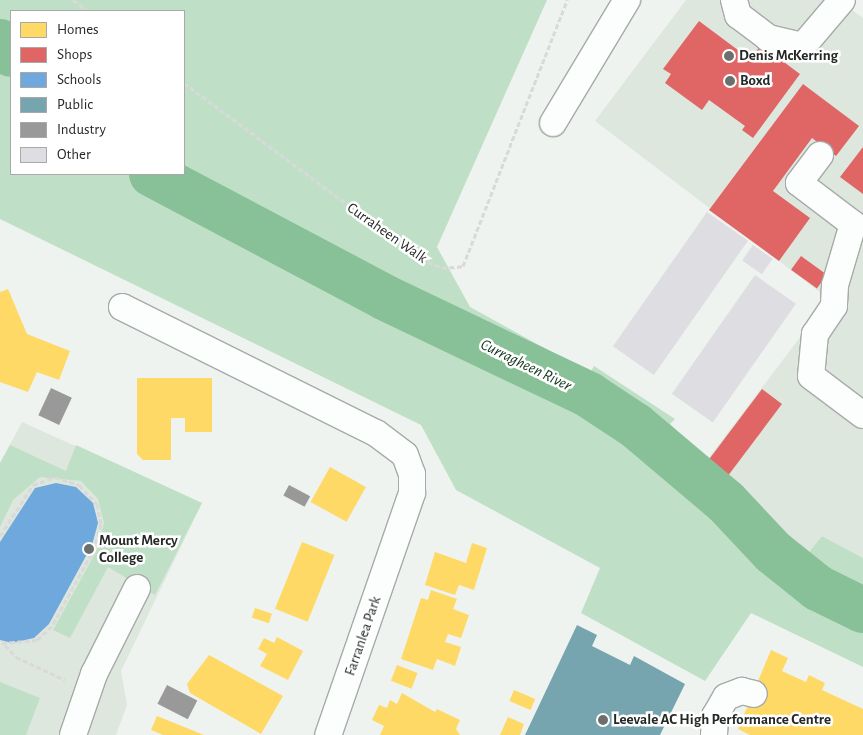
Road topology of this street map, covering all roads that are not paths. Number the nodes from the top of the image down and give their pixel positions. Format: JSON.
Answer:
{"nodes":[{"id":1,"x":627,"y":0,"type":"edge"},
{"id":2,"x":734,"y":0,"type":"edge"},
{"id":3,"x":842,"y":0,"type":"edge"},
{"id":4,"x":553,"y":123,"type":"dead end"},
{"id":5,"x":820,"y":155,"type":"dead end"},
{"id":6,"x":122,"y":307,"type":"dead end"},
{"id":7,"x":863,"y":415,"type":"edge"},
{"id":8,"x":137,"y":588,"type":"dead end"},
{"id":9,"x":754,"y":694,"type":"dead end"},
{"id":10,"x":73,"y":735,"type":"edge"},
{"id":11,"x":328,"y":735,"type":"edge"},
{"id":12,"x":714,"y":735,"type":"edge"}],
"edges":[{"from":1,"to":4,"type":"street"},
{"from":2,"to":3,"type":"street"},
{"from":5,"to":7,"type":"street"},
{"from":6,"to":11,"type":"street","name":"Farranlea Park"},
{"from":8,"to":10,"type":"street"},
{"from":9,"to":12,"type":"street"}]}
